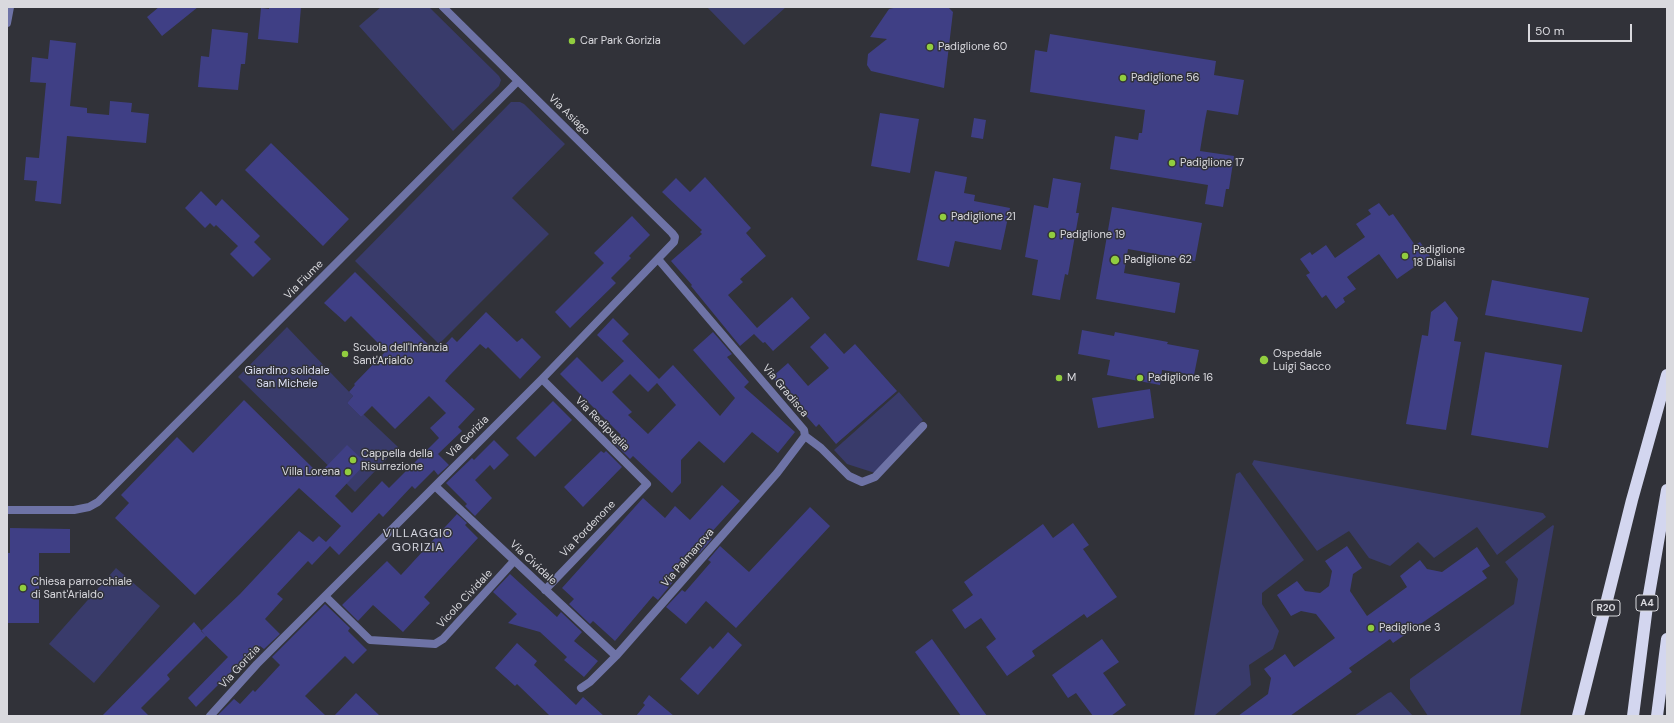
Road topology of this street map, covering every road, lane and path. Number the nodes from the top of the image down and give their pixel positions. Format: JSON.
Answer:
{"nodes":[{"id":1,"x":10,"y":7,"type":"edge"},
{"id":2,"x":443,"y":7,"type":"edge"},
{"id":3,"x":7,"y":23,"type":"edge"},
{"id":4,"x":518,"y":81,"type":"junction"},
{"id":5,"x":674,"y":242,"type":"joint"},
{"id":6,"x":658,"y":259,"type":"junction"},
{"id":7,"x":1667,"y":375,"type":"edge"},
{"id":8,"x":542,"y":379,"type":"junction"},
{"id":9,"x":923,"y":426,"type":"dead end"},
{"id":10,"x":805,"y":436,"type":"junction"},
{"id":11,"x":647,"y":484,"type":"joint"},
{"id":12,"x":435,"y":486,"type":"junction"},
{"id":13,"x":1667,"y":490,"type":"edge"},
{"id":14,"x":7,"y":510,"type":"edge"},
{"id":15,"x":514,"y":561,"type":"junction"},
{"id":16,"x":545,"y":590,"type":"junction"},
{"id":17,"x":325,"y":596,"type":"junction"},
{"id":18,"x":1667,"y":639,"type":"edge"},
{"id":19,"x":616,"y":656,"type":"junction"},
{"id":20,"x":581,"y":688,"type":"dead end"},
{"id":21,"x":210,"y":716,"type":"edge"},
{"id":22,"x":1578,"y":716,"type":"edge"},
{"id":23,"x":1633,"y":716,"type":"edge"},
{"id":24,"x":1657,"y":716,"type":"edge"}],
"edges":[{"from":1,"to":3,"type":"street"},
{"from":2,"to":4,"type":"street","name":"Via Asiago"},
{"from":4,"to":5,"type":"street","name":"Via Asiago"},
{"from":4,"to":14,"type":"street","name":"Via Fiume"},
{"from":5,"to":6,"type":"street","name":"Via Gorizia"},
{"from":6,"to":8,"type":"street","name":"Via Gorizia"},
{"from":6,"to":10,"type":"street","name":"Via Gradisca"},
{"from":7,"to":22,"type":"highway","number":"R20"},
{"from":8,"to":11,"type":"street","name":"Via Redipuglia"},
{"from":8,"to":12,"type":"street","name":"Via Gorizia"},
{"from":9,"to":10,"type":"street","name":"Via Gradisca"},
{"from":10,"to":19,"type":"street","name":"Via Palmanova"},
{"from":11,"to":16,"type":"street","name":"Via Pordenone"},
{"from":12,"to":15,"type":"street","name":"Via Cividale"},
{"from":12,"to":17,"type":"street","name":"Via Gorizia"},
{"from":13,"to":23,"type":"highway","number":"A4"},
{"from":15,"to":16,"type":"street","name":"Via Cividale"},
{"from":15,"to":17,"type":"street","name":"Vicolo Cividale"},
{"from":16,"to":19,"type":"street","name":"Via Cividale"},
{"from":17,"to":21,"type":"street","name":"Via Gorizia"},
{"from":18,"to":24,"type":"highway"},
{"from":19,"to":20,"type":"street","name":"Via Palmanova"}]}
